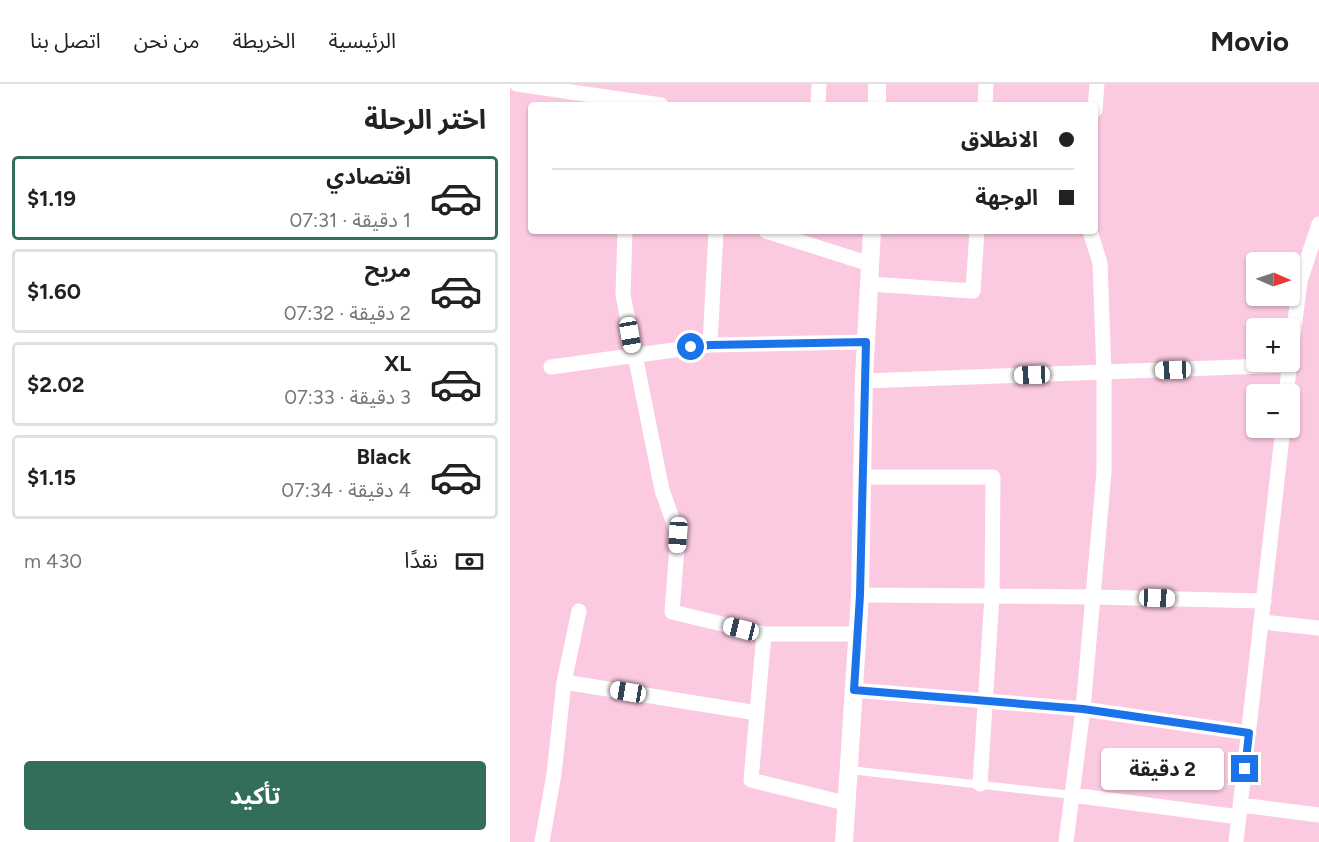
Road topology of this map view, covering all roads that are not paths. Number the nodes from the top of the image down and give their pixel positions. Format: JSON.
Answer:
{"nodes":[{"id":1,"x":517,"y":84,"type":"edge"},
{"id":2,"x":819,"y":84,"type":"edge"},
{"id":3,"x":877,"y":84,"type":"edge"},
{"id":4,"x":986,"y":84,"type":"edge"},
{"id":5,"x":1097,"y":84,"type":"edge"},
{"id":6,"x":640,"y":102,"type":"edge"},
{"id":7,"x":818,"y":102,"type":"edge"},
{"id":8,"x":877,"y":102,"type":"edge"},
{"id":9,"x":985,"y":102,"type":"edge"},
{"id":10,"x":1096,"y":102,"type":"edge"},
{"id":11,"x":1319,"y":224,"type":"edge"},
{"id":12,"x":625,"y":234,"type":"edge"},
{"id":13,"x":716,"y":234,"type":"edge"},
{"id":14,"x":775,"y":234,"type":"edge"},
{"id":15,"x":872,"y":234,"type":"edge"},
{"id":16,"x":977,"y":234,"type":"edge"},
{"id":17,"x":1091,"y":234,"type":"edge"},
{"id":18,"x":870,"y":264,"type":"junction"},
{"id":19,"x":869,"y":284,"type":"junction"},
{"id":20,"x":1295,"y":318,"type":"edge"},
{"id":21,"x":866,"y":342,"type":"junction"},
{"id":22,"x":710,"y":345,"type":"junction"},
{"id":23,"x":634,"y":355,"type":"junction"},
{"id":24,"x":1246,"y":365,"type":"edge"},
{"id":25,"x":551,"y":367,"type":"dead end"},
{"id":26,"x":1104,"y":373,"type":"junction"},
{"id":27,"x":864,"y":381,"type":"junction"},
{"id":28,"x":1282,"y":438,"type":"edge"},
{"id":29,"x":862,"y":477,"type":"junction"},
{"id":30,"x":860,"y":595,"type":"junction"},
{"id":31,"x":992,"y":596,"type":"junction"},
{"id":32,"x":1093,"y":597,"type":"junction"},
{"id":33,"x":1264,"y":602,"type":"junction"},
{"id":34,"x":579,"y":611,"type":"dead end"},
{"id":35,"x":1262,"y":622,"type":"junction"},
{"id":36,"x":1319,"y":628,"type":"edge"},
{"id":37,"x":764,"y":634,"type":"junction"},
{"id":38,"x":857,"y":634,"type":"junction"},
{"id":39,"x":564,"y":682,"type":"junction"},
{"id":40,"x":854,"y":690,"type":"junction"},
{"id":41,"x":986,"y":700,"type":"junction"},
{"id":42,"x":1083,"y":709,"type":"junction"},
{"id":43,"x":757,"y":713,"type":"junction"},
{"id":44,"x":1249,"y":733,"type":"junction"},
{"id":45,"x":848,"y":770,"type":"junction"},
{"id":46,"x":980,"y":784,"type":"junction"},
{"id":47,"x":1072,"y":795,"type":"junction"},
{"id":48,"x":845,"y":802,"type":"junction"},
{"id":49,"x":1240,"y":811,"type":"junction"},
{"id":50,"x":1319,"y":815,"type":"edge"},
{"id":51,"x":542,"y":842,"type":"edge"},
{"id":52,"x":844,"y":842,"type":"edge"},
{"id":53,"x":1066,"y":842,"type":"edge"},
{"id":54,"x":1236,"y":842,"type":"edge"}],
"edges":[{"from":1,"to":6,"type":"street"},
{"from":2,"to":7,"type":"street"},
{"from":3,"to":8,"type":"street"},
{"from":4,"to":9,"type":"street"},
{"from":5,"to":10,"type":"street"},
{"from":11,"to":20,"type":"street"},
{"from":12,"to":23,"type":"street"},
{"from":13,"to":22,"type":"street"},
{"from":14,"to":18,"type":"street"},
{"from":15,"to":18,"type":"street"},
{"from":16,"to":19,"type":"street"},
{"from":17,"to":26,"type":"street"},
{"from":18,"to":19,"type":"street"},
{"from":19,"to":21,"type":"street"},
{"from":21,"to":22,"type":"street"},
{"from":21,"to":27,"type":"street"},
{"from":22,"to":23,"type":"street"},
{"from":23,"to":25,"type":"street"},
{"from":23,"to":37,"type":"street"},
{"from":24,"to":26,"type":"street"},
{"from":26,"to":27,"type":"street"},
{"from":26,"to":32,"type":"street"},
{"from":27,"to":29,"type":"street"},
{"from":28,"to":33,"type":"street"},
{"from":29,"to":30,"type":"street"},
{"from":29,"to":31,"type":"street"},
{"from":30,"to":31,"type":"street"},
{"from":30,"to":38,"type":"street"},
{"from":31,"to":32,"type":"street"},
{"from":31,"to":41,"type":"street"},
{"from":32,"to":33,"type":"street"},
{"from":32,"to":42,"type":"street"},
{"from":33,"to":35,"type":"street"},
{"from":34,"to":39,"type":"street"},
{"from":35,"to":36,"type":"street"},
{"from":35,"to":44,"type":"street"},
{"from":37,"to":38,"type":"street"},
{"from":37,"to":43,"type":"street"},
{"from":38,"to":40,"type":"street"},
{"from":39,"to":43,"type":"street"},
{"from":39,"to":51,"type":"street"},
{"from":40,"to":41,"type":"street"},
{"from":40,"to":45,"type":"street"},
{"from":41,"to":42,"type":"street"},
{"from":41,"to":46,"type":"street"},
{"from":42,"to":44,"type":"street"},
{"from":42,"to":47,"type":"street"},
{"from":43,"to":48,"type":"street"},
{"from":44,"to":49,"type":"street"},
{"from":45,"to":46,"type":"lane"},
{"from":45,"to":48,"type":"street"},
{"from":46,"to":47,"type":"lane"},
{"from":47,"to":49,"type":"street"},
{"from":47,"to":53,"type":"street"},
{"from":48,"to":52,"type":"street"},
{"from":49,"to":50,"type":"street"},
{"from":49,"to":54,"type":"street"}]}
